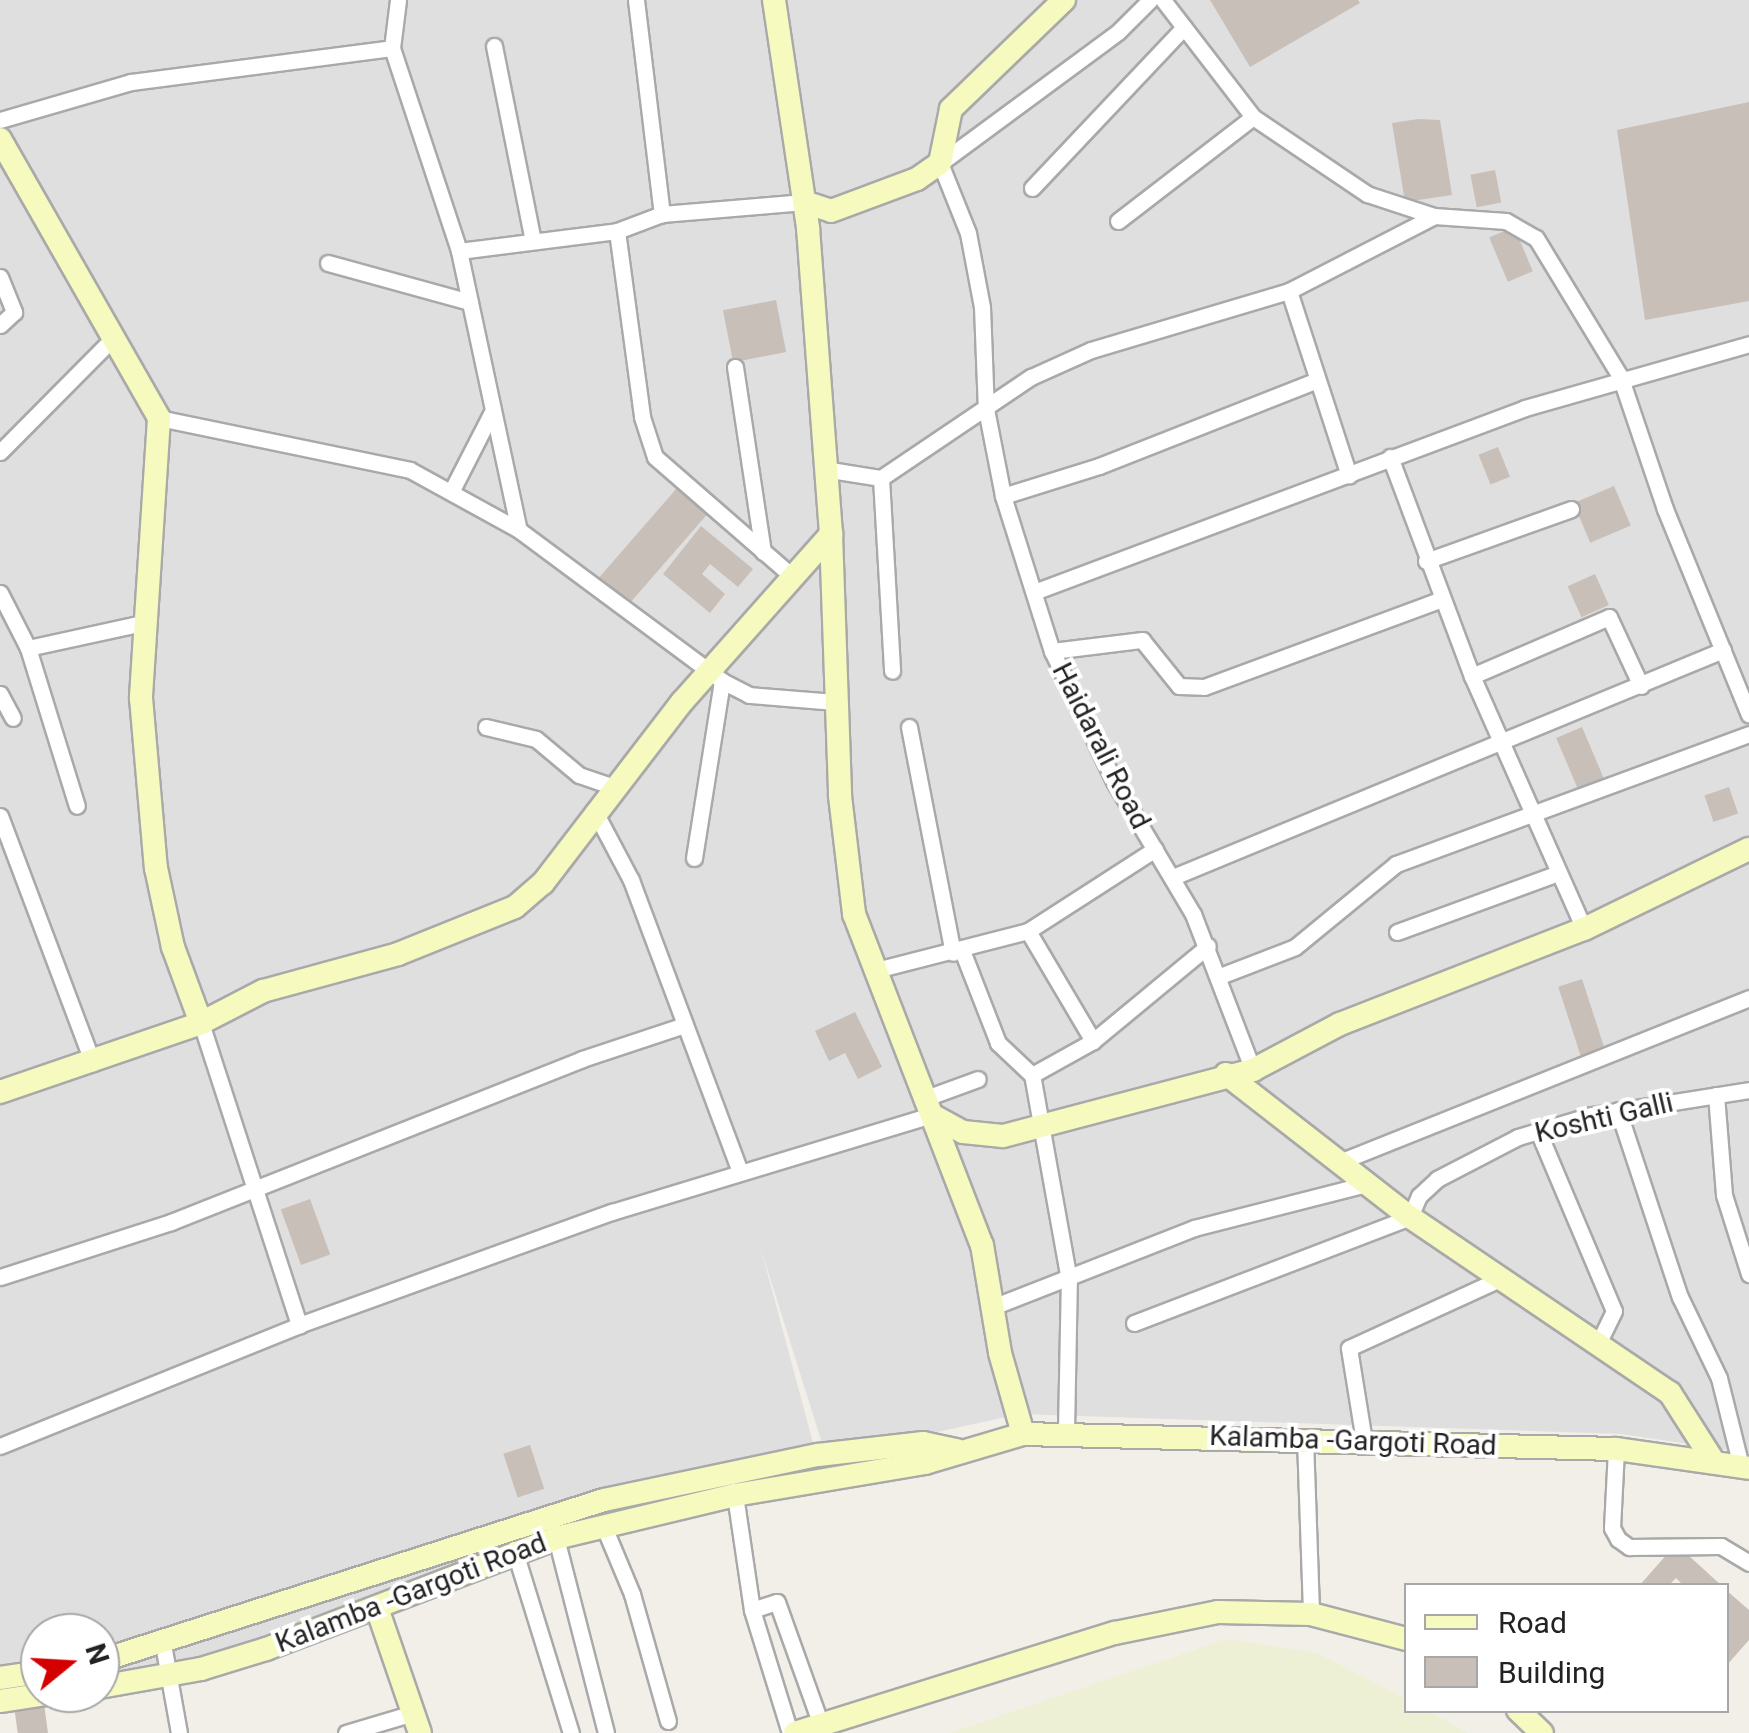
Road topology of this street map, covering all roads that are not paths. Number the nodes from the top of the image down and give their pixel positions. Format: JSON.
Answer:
{"nodes":[{"id":1,"x":398,"y":0,"type":"edge"},
{"id":2,"x":636,"y":0,"type":"edge"},
{"id":3,"x":774,"y":0,"type":"edge"},
{"id":4,"x":1064,"y":0,"type":"edge"},
{"id":5,"x":1150,"y":0,"type":"edge"},
{"id":6,"x":1163,"y":0,"type":"edge"},
{"id":7,"x":1184,"y":28,"type":"junction"},
{"id":8,"x":494,"y":46,"type":"dead end"},
{"id":9,"x":392,"y":48,"type":"junction"},
{"id":10,"x":1253,"y":117,"type":"junction"},
{"id":11,"x":0,"y":120,"type":"edge"},
{"id":12,"x":0,"y":139,"type":"edge"},
{"id":13,"x":940,"y":163,"type":"junction"},
{"id":14,"x":1032,"y":188,"type":"dead end"},
{"id":15,"x":804,"y":202,"type":"junction"},
{"id":16,"x":662,"y":214,"type":"junction"},
{"id":17,"x":1434,"y":216,"type":"junction"},
{"id":18,"x":1118,"y":222,"type":"dead end"},
{"id":19,"x":617,"y":230,"type":"junction"},
{"id":20,"x":532,"y":238,"type":"junction"},
{"id":21,"x":459,"y":251,"type":"junction"},
{"id":22,"x":328,"y":263,"type":"dead end"},
{"id":23,"x":0,"y":277,"type":"edge"},
{"id":24,"x":1289,"y":291,"type":"junction"},
{"id":25,"x":470,"y":302,"type":"junction"},
{"id":26,"x":0,"y":325,"type":"edge"},
{"id":27,"x":116,"y":336,"type":"junction"},
{"id":28,"x":1749,"y":344,"type":"edge"},
{"id":29,"x":736,"y":367,"type":"dead end"},
{"id":30,"x":1620,"y":376,"type":"junction"},
{"id":31,"x":1316,"y":381,"type":"junction"},
{"id":32,"x":986,"y":409,"type":"junction"},
{"id":33,"x":493,"y":410,"type":"junction"},
{"id":34,"x":159,"y":418,"type":"junction"},
{"id":35,"x":0,"y":452,"type":"edge"},
{"id":36,"x":1390,"y":456,"type":"junction"},
{"id":37,"x":824,"y":469,"type":"junction"},
{"id":38,"x":1348,"y":476,"type":"junction"},
{"id":39,"x":881,"y":478,"type":"junction"},
{"id":40,"x":451,"y":492,"type":"junction"},
{"id":41,"x":1003,"y":496,"type":"junction"},
{"id":42,"x":1571,"y":508,"type":"dead end"},
{"id":43,"x":518,"y":530,"type":"junction"},
{"id":44,"x":831,"y":534,"type":"junction"},
{"id":45,"x":763,"y":552,"type":"junction"},
{"id":46,"x":1426,"y":561,"type":"junction"},
{"id":47,"x":792,"y":577,"type":"junction"},
{"id":48,"x":1034,"y":592,"type":"junction"},
{"id":49,"x":0,"y":593,"type":"edge"},
{"id":50,"x":1442,"y":599,"type":"junction"},
{"id":51,"x":143,"y":623,"type":"junction"},
{"id":52,"x":28,"y":648,"type":"junction"},
{"id":53,"x":1052,"y":650,"type":"junction"},
{"id":54,"x":1723,"y":650,"type":"junction"},
{"id":55,"x":892,"y":671,"type":"dead end"},
{"id":56,"x":1472,"y":676,"type":"junction"},
{"id":57,"x":716,"y":677,"type":"junction"},
{"id":58,"x":1641,"y":686,"type":"junction"},
{"id":59,"x":0,"y":694,"type":"edge"},
{"id":60,"x":834,"y":702,"type":"junction"},
{"id":61,"x":1749,"y":715,"type":"edge"},
{"id":62,"x":13,"y":718,"type":"dead end"},
{"id":63,"x":486,"y":726,"type":"dead end"},
{"id":64,"x":909,"y":727,"type":"dead end"},
{"id":65,"x":1749,"y":734,"type":"edge"},
{"id":66,"x":1501,"y":744,"type":"junction"},
{"id":67,"x":616,"y":788,"type":"junction"},
{"id":68,"x":76,"y":806,"type":"dead end"},
{"id":69,"x":594,"y":810,"type":"junction"},
{"id":70,"x":0,"y":816,"type":"edge"},
{"id":71,"x":1532,"y":816,"type":"junction"},
{"id":72,"x":1155,"y":849,"type":"junction"},
{"id":73,"x":1749,"y":849,"type":"edge"},
{"id":74,"x":694,"y":858,"type":"dead end"},
{"id":75,"x":1558,"y":873,"type":"junction"},
{"id":76,"x":1173,"y":878,"type":"junction"},
{"id":77,"x":1584,"y":929,"type":"junction"},
{"id":78,"x":1028,"y":931,"type":"junction"},
{"id":79,"x":1398,"y":932,"type":"dead end"},
{"id":80,"x":1208,"y":946,"type":"junction"},
{"id":81,"x":958,"y":953,"type":"junction"},
{"id":82,"x":876,"y":970,"type":"junction"},
{"id":83,"x":1220,"y":976,"type":"junction"},
{"id":84,"x":1749,"y":998,"type":"edge"},
{"id":85,"x":201,"y":1023,"type":"junction"},
{"id":86,"x":686,"y":1025,"type":"junction"},
{"id":87,"x":1093,"y":1041,"type":"junction"},
{"id":88,"x":93,"y":1063,"type":"junction"},
{"id":89,"x":1253,"y":1070,"type":"junction"},
{"id":90,"x":1032,"y":1074,"type":"junction"},
{"id":91,"x":1226,"y":1074,"type":"junction"},
{"id":92,"x":978,"y":1079,"type":"dead end"},
{"id":93,"x":1749,"y":1090,"type":"edge"},
{"id":94,"x":0,"y":1092,"type":"edge"},
{"id":95,"x":1716,"y":1095,"type":"junction"},
{"id":96,"x":929,"y":1106,"type":"junction"},
{"id":97,"x":1618,"y":1110,"type":"junction"},
{"id":98,"x":1040,"y":1130,"type":"junction"},
{"id":99,"x":1538,"y":1131,"type":"junction"},
{"id":100,"x":1337,"y":1163,"type":"junction"},
{"id":101,"x":740,"y":1172,"type":"junction"},
{"id":102,"x":1366,"y":1184,"type":"junction"},
{"id":103,"x":256,"y":1190,"type":"junction"},
{"id":104,"x":1410,"y":1217,"type":"junction"},
{"id":105,"x":1749,"y":1274,"type":"edge"},
{"id":106,"x":0,"y":1277,"type":"edge"},
{"id":107,"x":1500,"y":1278,"type":"junction"},
{"id":108,"x":1070,"y":1280,"type":"junction"},
{"id":109,"x":995,"y":1306,"type":"junction"},
{"id":110,"x":1134,"y":1323,"type":"dead end"},
{"id":111,"x":299,"y":1325,"type":"junction"},
{"id":112,"x":1597,"y":1346,"type":"junction"},
{"id":113,"x":1066,"y":1432,"type":"junction"},
{"id":114,"x":1023,"y":1434,"type":"junction"},
{"id":115,"x":1305,"y":1439,"type":"junction"},
{"id":116,"x":1364,"y":1441,"type":"junction"},
{"id":117,"x":0,"y":1446,"type":"edge"},
{"id":118,"x":1616,"y":1449,"type":"junction"},
{"id":119,"x":957,"y":1450,"type":"junction"},
{"id":120,"x":1714,"y":1462,"type":"junction"},
{"id":121,"x":1745,"y":1467,"type":"edge"},
{"id":122,"x":735,"y":1496,"type":"junction"},
{"id":123,"x":604,"y":1527,"type":"junction"},
{"id":124,"x":556,"y":1538,"type":"junction"},
{"id":125,"x":514,"y":1550,"type":"junction"},
{"id":126,"x":1749,"y":1562,"type":"edge"},
{"id":127,"x":367,"y":1576,"type":"junction"},
{"id":128,"x":377,"y":1608,"type":"junction"},
{"id":129,"x":752,"y":1610,"type":"junction"},
{"id":130,"x":1312,"y":1614,"type":"junction"},
{"id":131,"x":1404,"y":1638,"type":"edge"},
{"id":132,"x":163,"y":1644,"type":"junction"},
{"id":133,"x":120,"y":1656,"type":"edge"},
{"id":134,"x":169,"y":1676,"type":"junction"},
{"id":135,"x":120,"y":1684,"type":"edge"},
{"id":136,"x":1521,"y":1713,"type":"edge"},
{"id":137,"x":668,"y":1721,"type":"dead end"},
{"id":138,"x":416,"y":1723,"type":"edge"},
{"id":139,"x":821,"y":1725,"type":"junction"},
{"id":140,"x":179,"y":1733,"type":"edge"},
{"id":141,"x":346,"y":1733,"type":"edge"},
{"id":142,"x":571,"y":1733,"type":"edge"},
{"id":143,"x":606,"y":1733,"type":"edge"},
{"id":144,"x":792,"y":1733,"type":"edge"},
{"id":145,"x":1542,"y":1733,"type":"edge"}],
"edges":[{"from":1,"to":9,"type":"street"},
{"from":2,"to":16,"type":"street"},
{"from":3,"to":15,"type":"street"},
{"from":4,"to":13,"type":"street"},
{"from":5,"to":13,"type":"street"},
{"from":6,"to":7,"type":"street"},
{"from":7,"to":10,"type":"street"},
{"from":7,"to":14,"type":"street"},
{"from":8,"to":20,"type":"street"},
{"from":9,"to":11,"type":"street"},
{"from":9,"to":21,"type":"street"},
{"from":10,"to":17,"type":"street"},
{"from":10,"to":18,"type":"street"},
{"from":12,"to":27,"type":"street"},
{"from":13,"to":15,"type":"street"},
{"from":13,"to":32,"type":"street","name":"Haidarali Road"},
{"from":15,"to":16,"type":"street"},
{"from":15,"to":37,"type":"street"},
{"from":16,"to":19,"type":"street"},
{"from":17,"to":24,"type":"street"},
{"from":17,"to":30,"type":"street"},
{"from":19,"to":20,"type":"street"},
{"from":19,"to":45,"type":"street"},
{"from":20,"to":21,"type":"street"},
{"from":21,"to":25,"type":"street"},
{"from":22,"to":25,"type":"street"},
{"from":23,"to":26,"type":"street"},
{"from":24,"to":31,"type":"street"},
{"from":24,"to":32,"type":"street"},
{"from":25,"to":33,"type":"street"},
{"from":27,"to":34,"type":"street"},
{"from":27,"to":35,"type":"street"},
{"from":28,"to":30,"type":"street"},
{"from":29,"to":45,"type":"street"},
{"from":30,"to":36,"type":"street"},
{"from":30,"to":54,"type":"street"},
{"from":31,"to":38,"type":"street"},
{"from":31,"to":41,"type":"street"},
{"from":32,"to":39,"type":"street"},
{"from":32,"to":41,"type":"street","name":"Haidarali Road"},
{"from":33,"to":40,"type":"street"},
{"from":33,"to":43,"type":"street"},
{"from":34,"to":40,"type":"street"},
{"from":34,"to":51,"type":"street"},
{"from":36,"to":38,"type":"street"},
{"from":36,"to":46,"type":"street"},
{"from":37,"to":39,"type":"street"},
{"from":37,"to":44,"type":"street"},
{"from":38,"to":48,"type":"street"},
{"from":39,"to":55,"type":"street"},
{"from":40,"to":43,"type":"street"},
{"from":41,"to":48,"type":"street","name":"Haidarali Road"},
{"from":42,"to":46,"type":"street"},
{"from":43,"to":57,"type":"street"},
{"from":44,"to":47,"type":"street"},
{"from":44,"to":60,"type":"street"},
{"from":45,"to":47,"type":"street"},
{"from":46,"to":50,"type":"street"},
{"from":47,"to":57,"type":"street"},
{"from":48,"to":53,"type":"street","name":"Haidarali Road"},
{"from":49,"to":52,"type":"street"},
{"from":50,"to":53,"type":"street"},
{"from":50,"to":56,"type":"street"},
{"from":51,"to":52,"type":"street"},
{"from":51,"to":85,"type":"street"},
{"from":52,"to":68,"type":"street"},
{"from":53,"to":72,"type":"street","name":"Haidarali Road"},
{"from":54,"to":58,"type":"street"},
{"from":54,"to":61,"type":"street"},
{"from":56,"to":58,"type":"street"},
{"from":56,"to":66,"type":"street"},
{"from":57,"to":60,"type":"street"},
{"from":57,"to":67,"type":"street"},
{"from":57,"to":74,"type":"street"},
{"from":58,"to":66,"type":"street"},
{"from":59,"to":62,"type":"street"},
{"from":60,"to":82,"type":"street"},
{"from":63,"to":67,"type":"street"},
{"from":64,"to":81,"type":"street"},
{"from":65,"to":71,"type":"street"},
{"from":66,"to":71,"type":"street"},
{"from":66,"to":76,"type":"street"},
{"from":67,"to":69,"type":"street"},
{"from":69,"to":85,"type":"street"},
{"from":69,"to":86,"type":"street"},
{"from":70,"to":88,"type":"street"},
{"from":71,"to":75,"type":"street"},
{"from":71,"to":83,"type":"street"},
{"from":72,"to":76,"type":"street","name":"Haidarali Road"},
{"from":72,"to":78,"type":"street"},
{"from":73,"to":77,"type":"street"},
{"from":75,"to":77,"type":"street"},
{"from":75,"to":79,"type":"street"},
{"from":76,"to":80,"type":"street","name":"Haidarali Road"},
{"from":77,"to":89,"type":"street"},
{"from":78,"to":81,"type":"street"},
{"from":78,"to":87,"type":"street"},
{"from":80,"to":83,"type":"street","name":"Haidarali Road"},
{"from":80,"to":87,"type":"street"},
{"from":81,"to":82,"type":"street"},
{"from":81,"to":90,"type":"street"},
{"from":82,"to":96,"type":"street"},
{"from":83,"to":89,"type":"street","name":"Haidarali Road"},
{"from":84,"to":100,"type":"street"},
{"from":85,"to":88,"type":"street"},
{"from":85,"to":103,"type":"street"},
{"from":86,"to":101,"type":"street"},
{"from":86,"to":103,"type":"street"},
{"from":87,"to":90,"type":"street"},
{"from":88,"to":94,"type":"street"},
{"from":89,"to":91,"type":"street"},
{"from":90,"to":98,"type":"street"},
{"from":91,"to":98,"type":"street"},
{"from":91,"to":100,"type":"street"},
{"from":92,"to":96,"type":"street"},
{"from":93,"to":95,"type":"street","name":"Koshti Galli"},
{"from":95,"to":97,"type":"street","name":"Koshti Galli"},
{"from":95,"to":105,"type":"street"},
{"from":96,"to":98,"type":"street"},
{"from":96,"to":101,"type":"street"},
{"from":96,"to":109,"type":"street"},
{"from":97,"to":99,"type":"street","name":"Koshti Galli"},
{"from":97,"to":121,"type":"street"},
{"from":98,"to":108,"type":"street"},
{"from":99,"to":104,"type":"street","name":"Koshti Galli"},
{"from":99,"to":112,"type":"street"},
{"from":100,"to":102,"type":"street"},
{"from":101,"to":111,"type":"street"},
{"from":102,"to":104,"type":"street"},
{"from":102,"to":108,"type":"street"},
{"from":103,"to":106,"type":"street"},
{"from":103,"to":111,"type":"street"},
{"from":104,"to":107,"type":"street"},
{"from":104,"to":110,"type":"street"},
{"from":107,"to":112,"type":"street"},
{"from":107,"to":116,"type":"street"},
{"from":108,"to":109,"type":"street"},
{"from":108,"to":113,"type":"street"},
{"from":109,"to":114,"type":"street"},
{"from":111,"to":117,"type":"street"},
{"from":112,"to":120,"type":"street"},
{"from":113,"to":114,"type":"street","name":"Kalamba -Gargoti Road"},
{"from":113,"to":115,"type":"street","name":"Kalamba -Gargoti Road"},
{"from":114,"to":119,"type":"street","name":"Kalamba -Gargoti Road"},
{"from":115,"to":116,"type":"street","name":"Kalamba -Gargoti Road"},
{"from":115,"to":130,"type":"street"},
{"from":116,"to":118,"type":"street","name":"Kalamba -Gargoti Road"},
{"from":118,"to":120,"type":"street","name":"Kalamba -Gargoti Road"},
{"from":118,"to":126,"type":"street"},
{"from":119,"to":122,"type":"street","name":"Kalamba -Gargoti Road"},
{"from":119,"to":127,"type":"street","name":"Kalamba -Gargoti Road"},
{"from":120,"to":121,"type":"street","name":"Kalamba -Gargoti Road"},
{"from":122,"to":123,"type":"street","name":"Kalamba -Gargoti Road"},
{"from":122,"to":129,"type":"street"},
{"from":123,"to":124,"type":"street","name":"Kalamba -Gargoti Road"},
{"from":123,"to":137,"type":"street"},
{"from":124,"to":125,"type":"street","name":"Kalamba -Gargoti Road"},
{"from":124,"to":143,"type":"street"},
{"from":125,"to":128,"type":"street","name":"Kalamba -Gargoti Road"},
{"from":125,"to":142,"type":"street"},
{"from":127,"to":128,"type":"street"},
{"from":127,"to":132,"type":"street","name":"Kalamba -Gargoti Road"},
{"from":128,"to":134,"type":"street","name":"Kalamba -Gargoti Road"},
{"from":128,"to":138,"type":"street"},
{"from":129,"to":139,"type":"street"},
{"from":129,"to":144,"type":"street"},
{"from":130,"to":131,"type":"street"},
{"from":130,"to":139,"type":"street"},
{"from":132,"to":133,"type":"street","name":"Kalamba -Gargoti Road"},
{"from":132,"to":134,"type":"street"},
{"from":134,"to":135,"type":"street","name":"Kalamba -Gargoti Road"},
{"from":134,"to":140,"type":"street"},
{"from":136,"to":145,"type":"street"},
{"from":138,"to":141,"type":"street"},
{"from":139,"to":144,"type":"street"}]}
